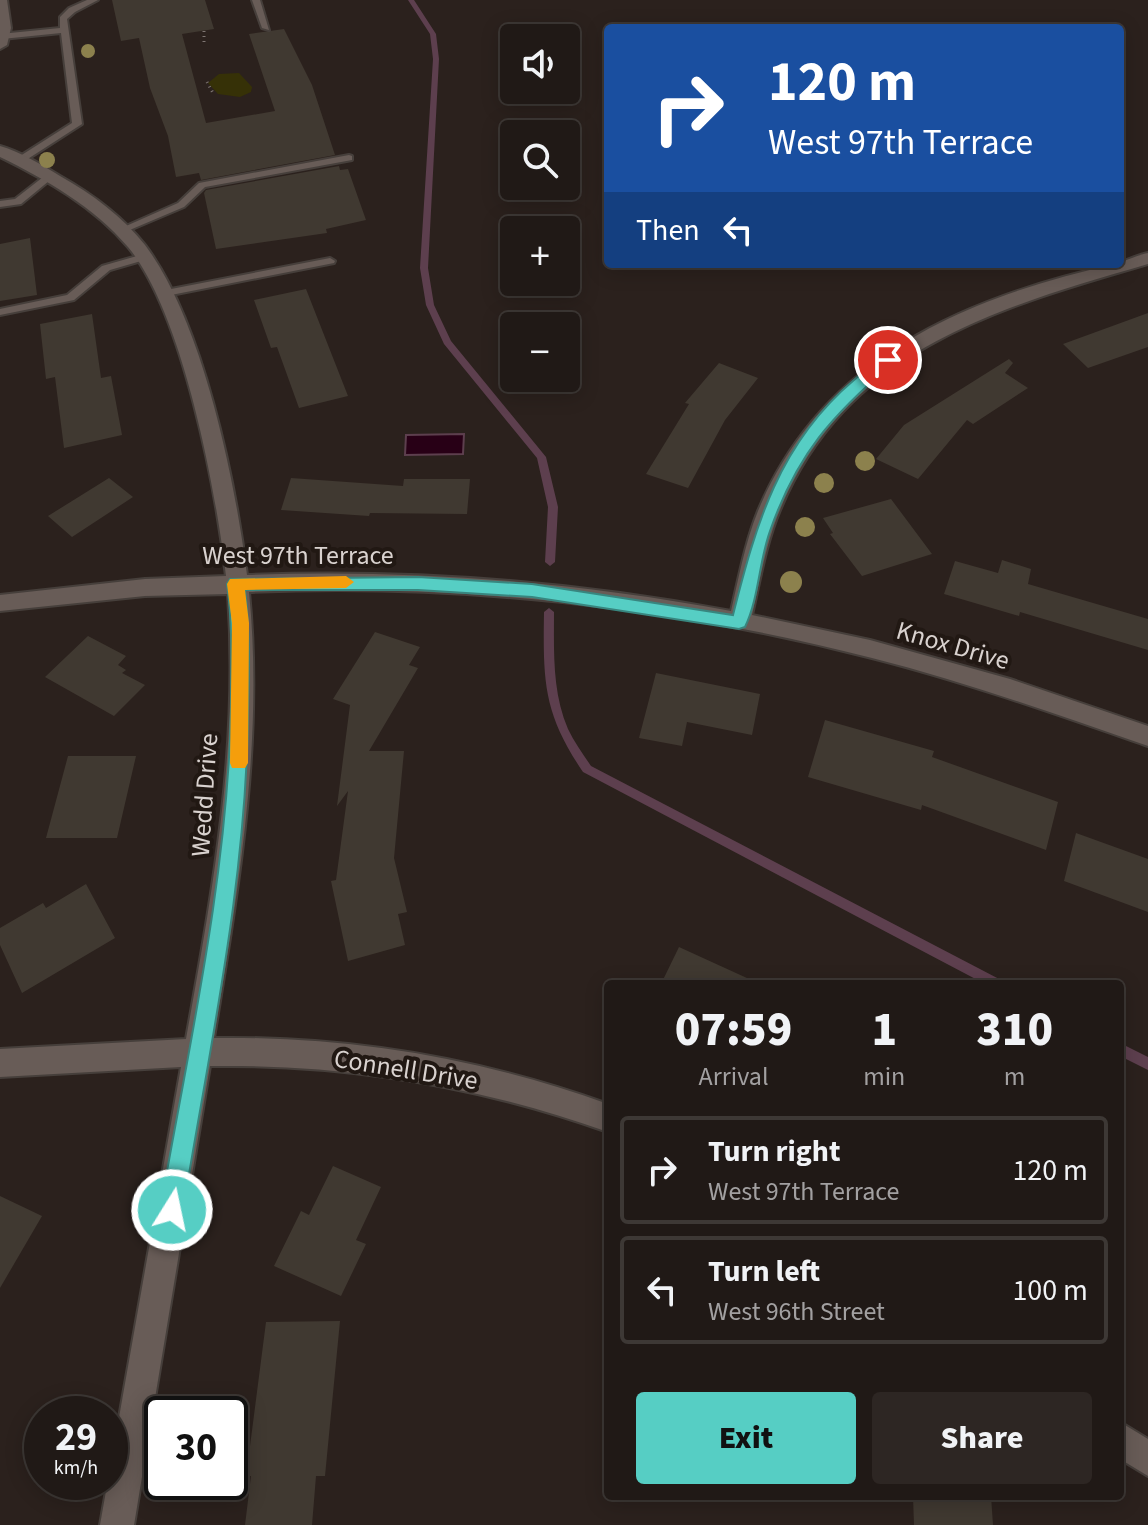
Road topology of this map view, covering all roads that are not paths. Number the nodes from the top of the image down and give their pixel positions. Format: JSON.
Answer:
{"nodes":[{"id":1,"x":0,"y":0,"type":"edge"},
{"id":2,"x":94,"y":0,"type":"edge"},
{"id":3,"x":256,"y":0,"type":"edge"},
{"id":4,"x":266,"y":28,"type":"dead end"},
{"id":5,"x":63,"y":30,"type":"junction"},
{"id":6,"x":1,"y":40,"type":"edge"},
{"id":7,"x":10,"y":156,"type":"edge"},
{"id":8,"x":349,"y":158,"type":"dead end"},
{"id":9,"x":50,"y":176,"type":"junction"},
{"id":10,"x":0,"y":204,"type":"edge"},
{"id":11,"x":122,"y":230,"type":"junction"},
{"id":12,"x":144,"y":257,"type":"junction"},
{"id":13,"x":1148,"y":258,"type":"edge"},
{"id":14,"x":330,"y":261,"type":"dead end"},
{"id":15,"x":1124,"y":265,"type":"edge"},
{"id":16,"x":1114,"y":268,"type":"edge"},
{"id":17,"x":166,"y":293,"type":"junction"},
{"id":18,"x":0,"y":312,"type":"edge"},
{"id":19,"x":236,"y":584,"type":"junction"},
{"id":20,"x":0,"y":603,"type":"edge"},
{"id":21,"x":739,"y":622,"type":"junction"},
{"id":22,"x":1148,"y":736,"type":"edge"},
{"id":23,"x":199,"y":1053,"type":"junction"},
{"id":24,"x":0,"y":1063,"type":"edge"},
{"id":25,"x":604,"y":1117,"type":"edge"},
{"id":26,"x":1124,"y":1442,"type":"edge"},
{"id":27,"x":1148,"y":1459,"type":"edge"},
{"id":28,"x":117,"y":1525,"type":"edge"}],
"edges":[{"from":1,"to":6,"type":"street"},
{"from":2,"to":5,"type":"lane"},
{"from":3,"to":4,"type":"lane"},
{"from":5,"to":6,"type":"lane"},
{"from":5,"to":7,"type":"lane"},
{"from":7,"to":9,"type":"street","name":"Wedd Drive"},
{"from":8,"to":11,"type":"lane"},
{"from":9,"to":10,"type":"lane"},
{"from":9,"to":11,"type":"street","name":"Wedd Drive"},
{"from":11,"to":12,"type":"street","name":"Wedd Drive"},
{"from":12,"to":17,"type":"street","name":"Wedd Drive"},
{"from":12,"to":18,"type":"lane"},
{"from":13,"to":15,"type":"street"},
{"from":14,"to":17,"type":"lane"},
{"from":16,"to":21,"type":"street"},
{"from":17,"to":19,"type":"street","name":"Wedd Drive"},
{"from":19,"to":20,"type":"street","name":"West 97th Terrace"},
{"from":19,"to":21,"type":"street","name":"West 97th Terrace"},
{"from":19,"to":23,"type":"street","name":"Wedd Drive"},
{"from":21,"to":22,"type":"street","name":"Knox Drive"},
{"from":23,"to":24,"type":"street","name":"Connell Drive"},
{"from":23,"to":25,"type":"street","name":"Connell Drive"},
{"from":23,"to":28,"type":"street","name":"Wedd Drive"},
{"from":26,"to":27,"type":"street"}]}
